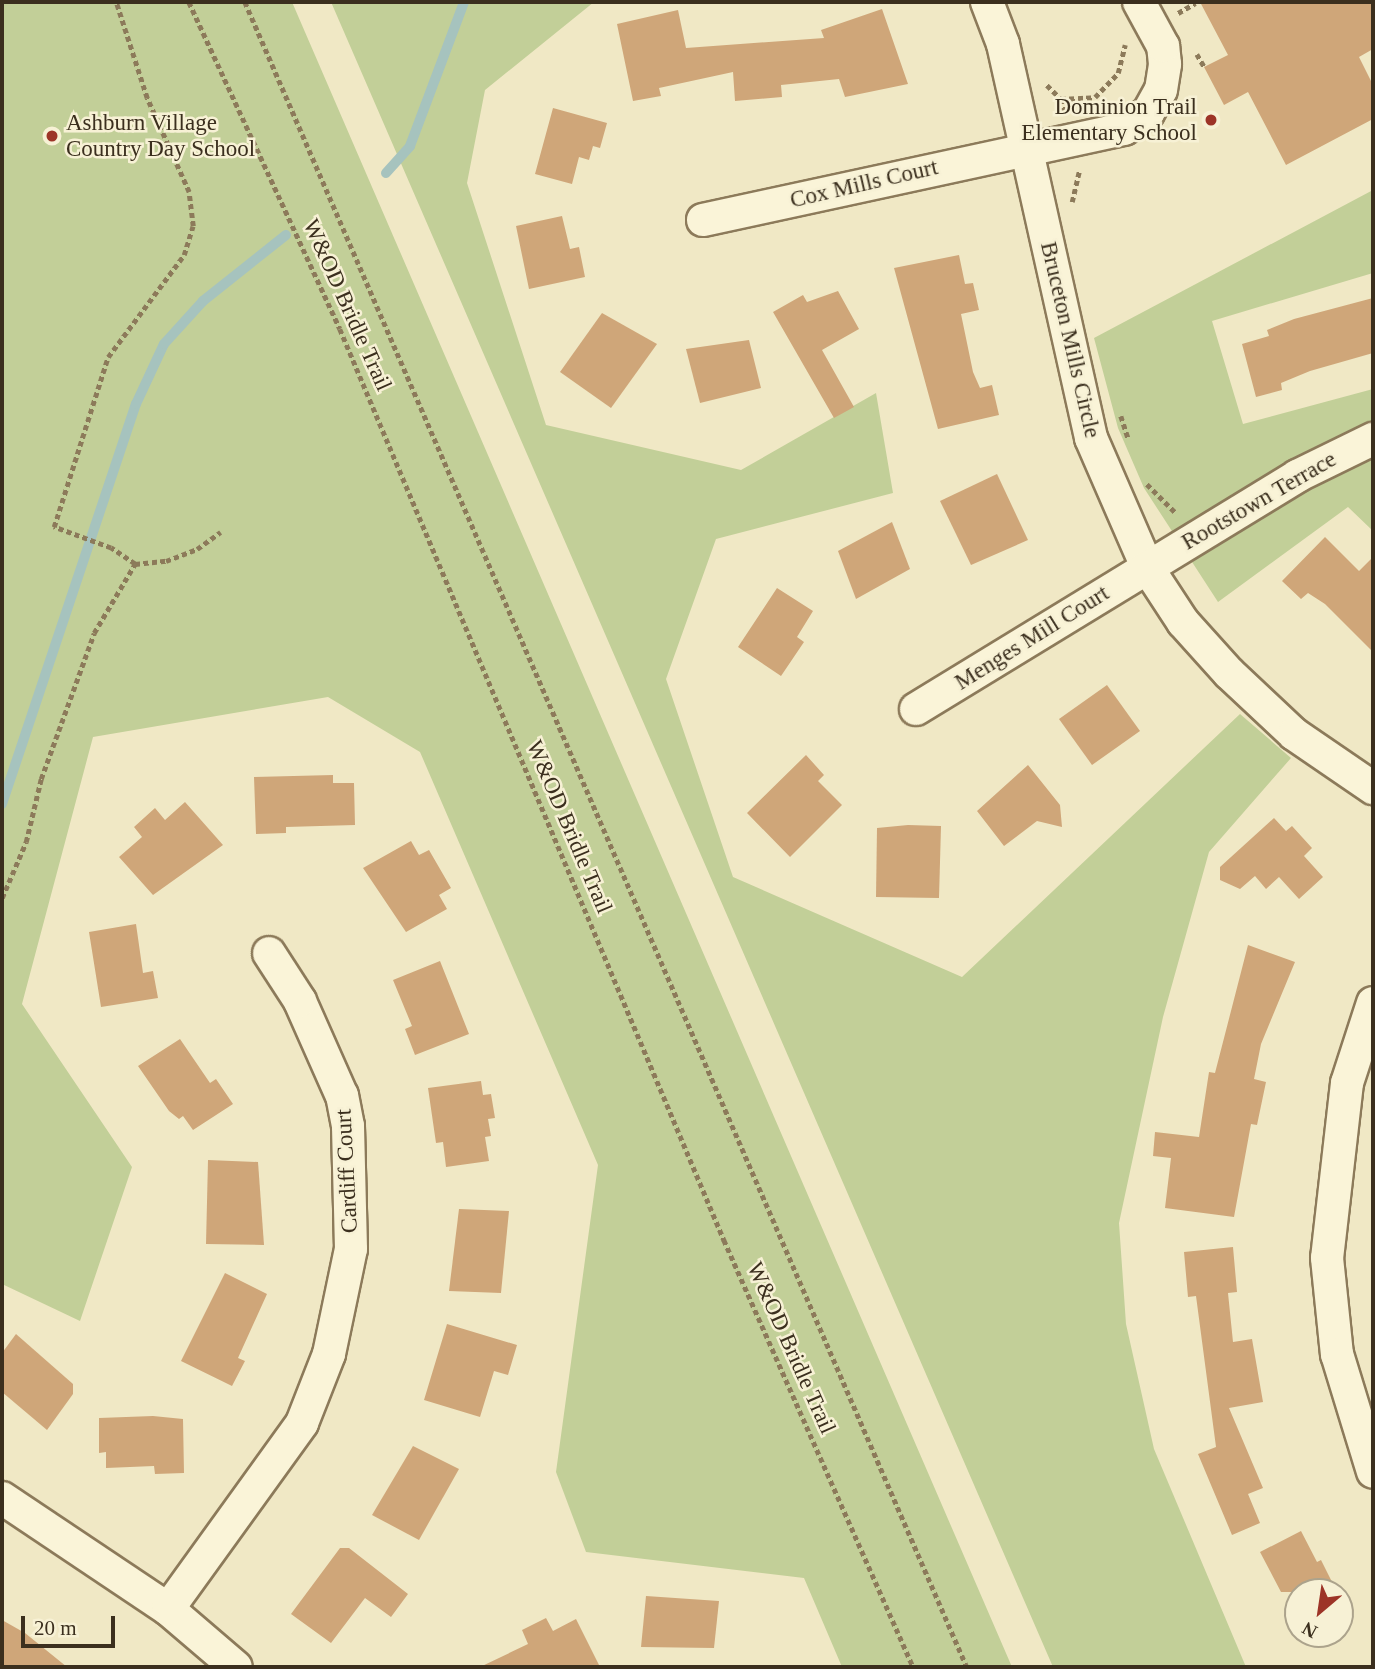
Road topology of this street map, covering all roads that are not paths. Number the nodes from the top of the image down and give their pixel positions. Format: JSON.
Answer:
{"nodes":[{"id":1,"x":987,"y":2,"type":"edge"},
{"id":2,"x":1139,"y":2,"type":"edge"},
{"id":3,"x":1026,"y":148,"type":"junction"},
{"id":4,"x":703,"y":220,"type":"dead end"},
{"id":5,"x":1373,"y":439,"type":"edge"},
{"id":6,"x":1147,"y":567,"type":"junction"},
{"id":7,"x":916,"y":709,"type":"dead end"},
{"id":8,"x":1373,"y":788,"type":"edge"},
{"id":9,"x":269,"y":953,"type":"dead end"},
{"id":10,"x":1373,"y":1003,"type":"edge"},
{"id":11,"x":1373,"y":1472,"type":"edge"},
{"id":12,"x":2,"y":1498,"type":"edge"},
{"id":13,"x":169,"y":1609,"type":"junction"},
{"id":14,"x":236,"y":1667,"type":"edge"}],
"edges":[{"from":1,"to":3,"type":"street","name":"Bruceton Mills Circle"},
{"from":2,"to":3,"type":"street","name":"Cox Mills Court"},
{"from":3,"to":4,"type":"street","name":"Cox Mills Court"},
{"from":3,"to":6,"type":"street","name":"Bruceton Mills Circle"},
{"from":5,"to":6,"type":"street","name":"Rootstown Terrace"},
{"from":6,"to":7,"type":"street","name":"Menges Mill Court"},
{"from":6,"to":8,"type":"street","name":"Bruceton Mills Circle"},
{"from":9,"to":13,"type":"street","name":"Cardiff Court"},
{"from":10,"to":11,"type":"street"},
{"from":12,"to":13,"type":"street"},
{"from":13,"to":14,"type":"street"}]}
